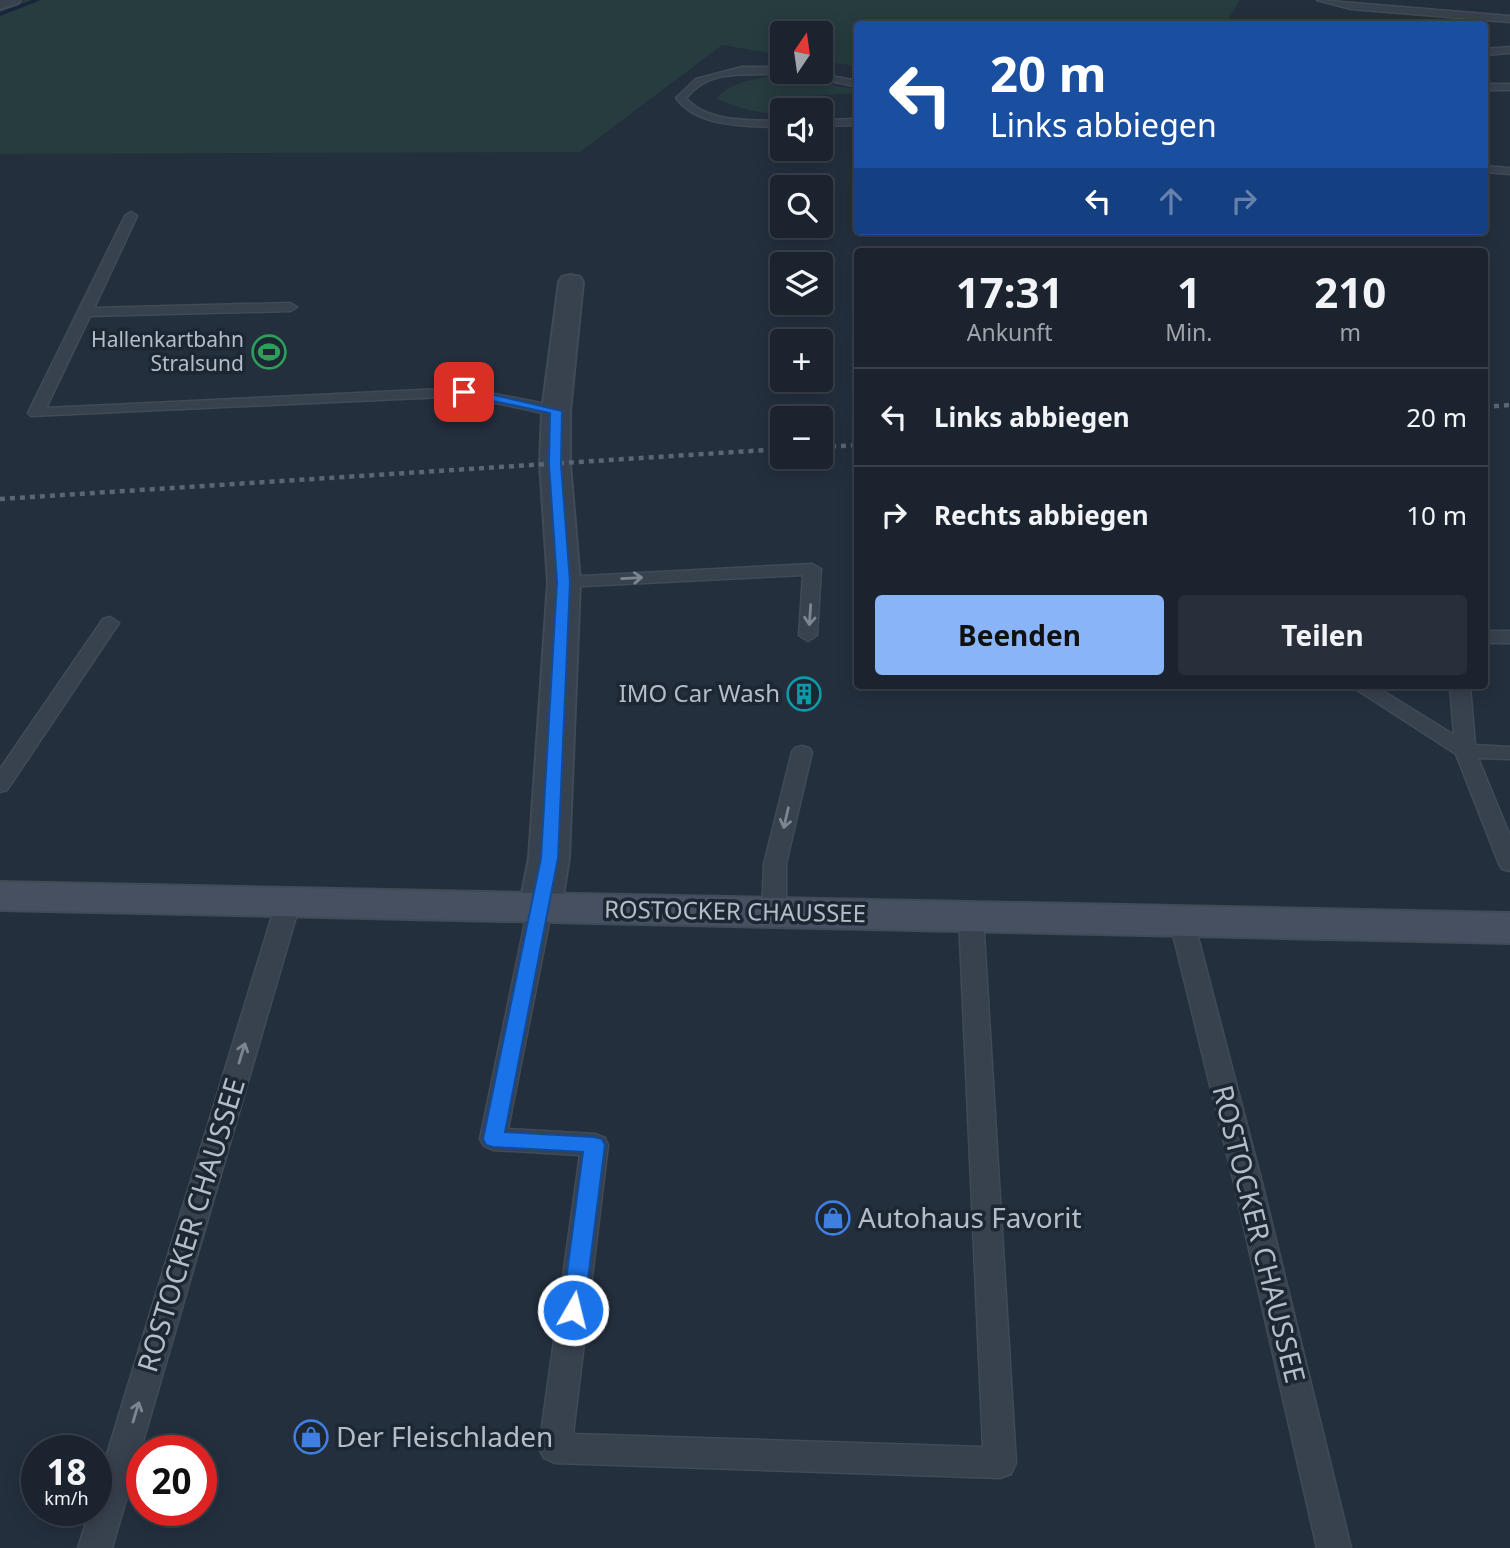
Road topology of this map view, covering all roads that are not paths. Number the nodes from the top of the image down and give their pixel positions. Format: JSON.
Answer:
{"nodes":[{"id":1,"x":12,"y":0,"type":"edge"},
{"id":2,"x":1321,"y":0,"type":"edge"},
{"id":3,"x":0,"y":4,"type":"edge"},
{"id":4,"x":1510,"y":19,"type":"edge"},
{"id":5,"x":1510,"y":50,"type":"edge"},
{"id":6,"x":1488,"y":52,"type":"edge"},
{"id":7,"x":770,"y":70,"type":"edge"},
{"id":8,"x":833,"y":79,"type":"edge"},
{"id":9,"x":854,"y":83,"type":"edge"},
{"id":10,"x":1488,"y":87,"type":"edge"},
{"id":11,"x":1510,"y":87,"type":"edge"},
{"id":12,"x":854,"y":122,"type":"edge"},
{"id":13,"x":770,"y":123,"type":"edge"},
{"id":14,"x":833,"y":123,"type":"edge"},
{"id":15,"x":1488,"y":169,"type":"edge"},
{"id":16,"x":1510,"y":172,"type":"edge"},
{"id":17,"x":131,"y":216,"type":"dead end"},
{"id":18,"x":571,"y":282,"type":"dead end"},
{"id":19,"x":290,"y":307,"type":"dead end"},
{"id":20,"x":85,"y":312,"type":"junction"},
{"id":21,"x":556,"y":411,"type":"junction"},
{"id":22,"x":564,"y":582,"type":"junction"},
{"id":23,"x":110,"y":623,"type":"dead end"},
{"id":24,"x":808,"y":635,"type":"dead end"},
{"id":25,"x":1488,"y":637,"type":"edge"},
{"id":26,"x":1510,"y":637,"type":"edge"},
{"id":27,"x":1366,"y":689,"type":"edge"},
{"id":28,"x":1460,"y":689,"type":"edge"},
{"id":29,"x":1465,"y":751,"type":"junction"},
{"id":30,"x":802,"y":752,"type":"dead end"},
{"id":31,"x":1508,"y":753,"type":"dead end"},
{"id":32,"x":0,"y":785,"type":"edge"},
{"id":33,"x":1510,"y":864,"type":"edge"},
{"id":34,"x":0,"y":897,"type":"edge"},
{"id":35,"x":288,"y":903,"type":"junction"},
{"id":36,"x":540,"y":908,"type":"junction"},
{"id":37,"x":774,"y":913,"type":"junction"},
{"id":38,"x":971,"y":917,"type":"junction"},
{"id":39,"x":1182,"y":922,"type":"junction"},
{"id":40,"x":1510,"y":928,"type":"edge"},
{"id":41,"x":95,"y":1548,"type":"edge"},
{"id":42,"x":1334,"y":1548,"type":"edge"}],
"edges":[{"from":1,"to":3,"type":"street"},
{"from":2,"to":4,"type":"lane"},
{"from":5,"to":6,"type":"lane"},
{"from":7,"to":13,"type":"lane"},
{"from":8,"to":9,"type":"lane"},
{"from":10,"to":11,"type":"lane"},
{"from":12,"to":14,"type":"lane"},
{"from":15,"to":16,"type":"lane"},
{"from":17,"to":20,"type":"lane"},
{"from":18,"to":21,"type":"street"},
{"from":19,"to":20,"type":"lane"},
{"from":20,"to":21,"type":"lane"},
{"from":21,"to":22,"type":"street"},
{"from":22,"to":24,"type":"lane","one_way":true},
{"from":22,"to":36,"type":"street"},
{"from":23,"to":32,"type":"lane"},
{"from":25,"to":26,"type":"lane"},
{"from":27,"to":29,"type":"lane"},
{"from":28,"to":29,"type":"lane"},
{"from":29,"to":31,"type":"lane"},
{"from":29,"to":33,"type":"lane"},
{"from":30,"to":37,"type":"lane","one_way":true},
{"from":34,"to":35,"type":"main road","name":"ROSTOCKER CHAUSSEE"},
{"from":35,"to":36,"type":"main road","name":"ROSTOCKER CHAUSSEE"},
{"from":41,"to":35,"type":"lane","name":"ROSTOCKER CHAUSSEE","one_way":true},
{"from":36,"to":37,"type":"main road","name":"ROSTOCKER CHAUSSEE"},
{"from":36,"to":38,"type":"lane"},
{"from":37,"to":38,"type":"main road","name":"ROSTOCKER CHAUSSEE"},
{"from":38,"to":39,"type":"main road","name":"ROSTOCKER CHAUSSEE"},
{"from":39,"to":40,"type":"main road","name":"ROSTOCKER CHAUSSEE"},
{"from":39,"to":42,"type":"lane","name":"ROSTOCKER CHAUSSEE"}]}
